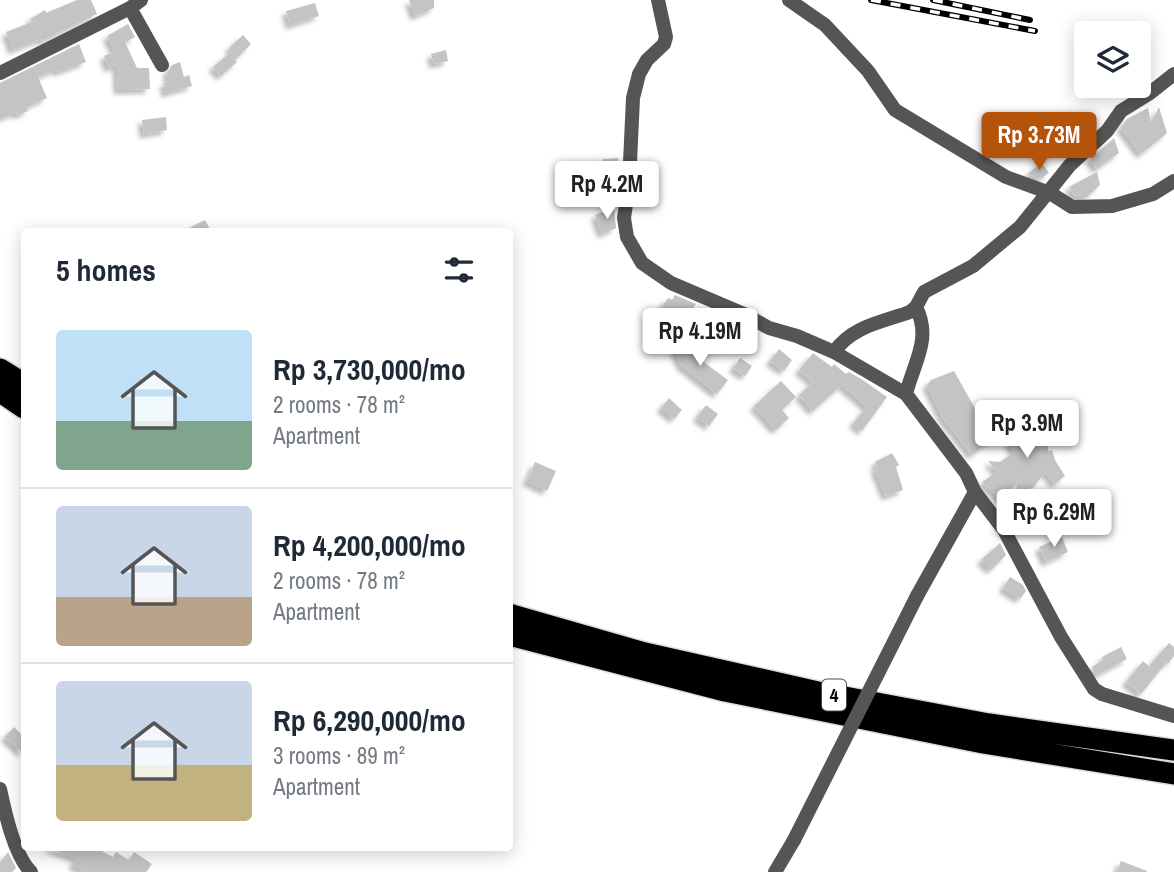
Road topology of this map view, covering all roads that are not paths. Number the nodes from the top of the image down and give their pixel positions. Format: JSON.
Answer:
{"nodes":[{"id":1,"x":657,"y":0,"type":"edge"},
{"id":2,"x":789,"y":0,"type":"edge"},
{"id":3,"x":136,"y":4,"type":"edge"},
{"id":4,"x":162,"y":65,"type":"dead end"},
{"id":5,"x":0,"y":73,"type":"edge"},
{"id":6,"x":1174,"y":74,"type":"edge"},
{"id":7,"x":1174,"y":181,"type":"edge"},
{"id":8,"x":1050,"y":193,"type":"junction"},
{"id":9,"x":916,"y":307,"type":"junction"},
{"id":10,"x":834,"y":352,"type":"junction"},
{"id":11,"x":0,"y":369,"type":"edge"},
{"id":12,"x":21,"y":382,"type":"edge"},
{"id":13,"x":0,"y":392,"type":"edge"},
{"id":14,"x":906,"y":394,"type":"junction"},
{"id":15,"x":21,"y":406,"type":"edge"},
{"id":16,"x":975,"y":492,"type":"junction"},
{"id":17,"x":513,"y":615,"type":"edge"},
{"id":18,"x":513,"y":636,"type":"edge"},
{"id":19,"x":1174,"y":716,"type":"edge"},
{"id":20,"x":1169,"y":749,"type":"edge"},
{"id":21,"x":1164,"y":773,"type":"edge"},
{"id":22,"x":0,"y":789,"type":"edge"},
{"id":23,"x":31,"y":872,"type":"edge"},
{"id":24,"x":775,"y":872,"type":"edge"}],
"edges":[{"from":1,"to":10,"type":"street"},
{"from":2,"to":8,"type":"street"},
{"from":3,"to":4,"type":"street"},
{"from":3,"to":5,"type":"street"},
{"from":6,"to":8,"type":"street"},
{"from":7,"to":8,"type":"street"},
{"from":8,"to":9,"type":"street"},
{"from":9,"to":10,"type":"street"},
{"from":9,"to":14,"type":"street"},
{"from":10,"to":14,"type":"street"},
{"from":11,"to":12,"type":"highway"},
{"from":13,"to":15,"type":"highway"},
{"from":14,"to":16,"type":"street"},
{"from":16,"to":19,"type":"street"},
{"from":16,"to":24,"type":"street","bridge":true},
{"from":17,"to":20,"type":"highway","number":"4"},
{"from":18,"to":21,"type":"highway","number":"4"},
{"from":22,"to":23,"type":"street"}]}
